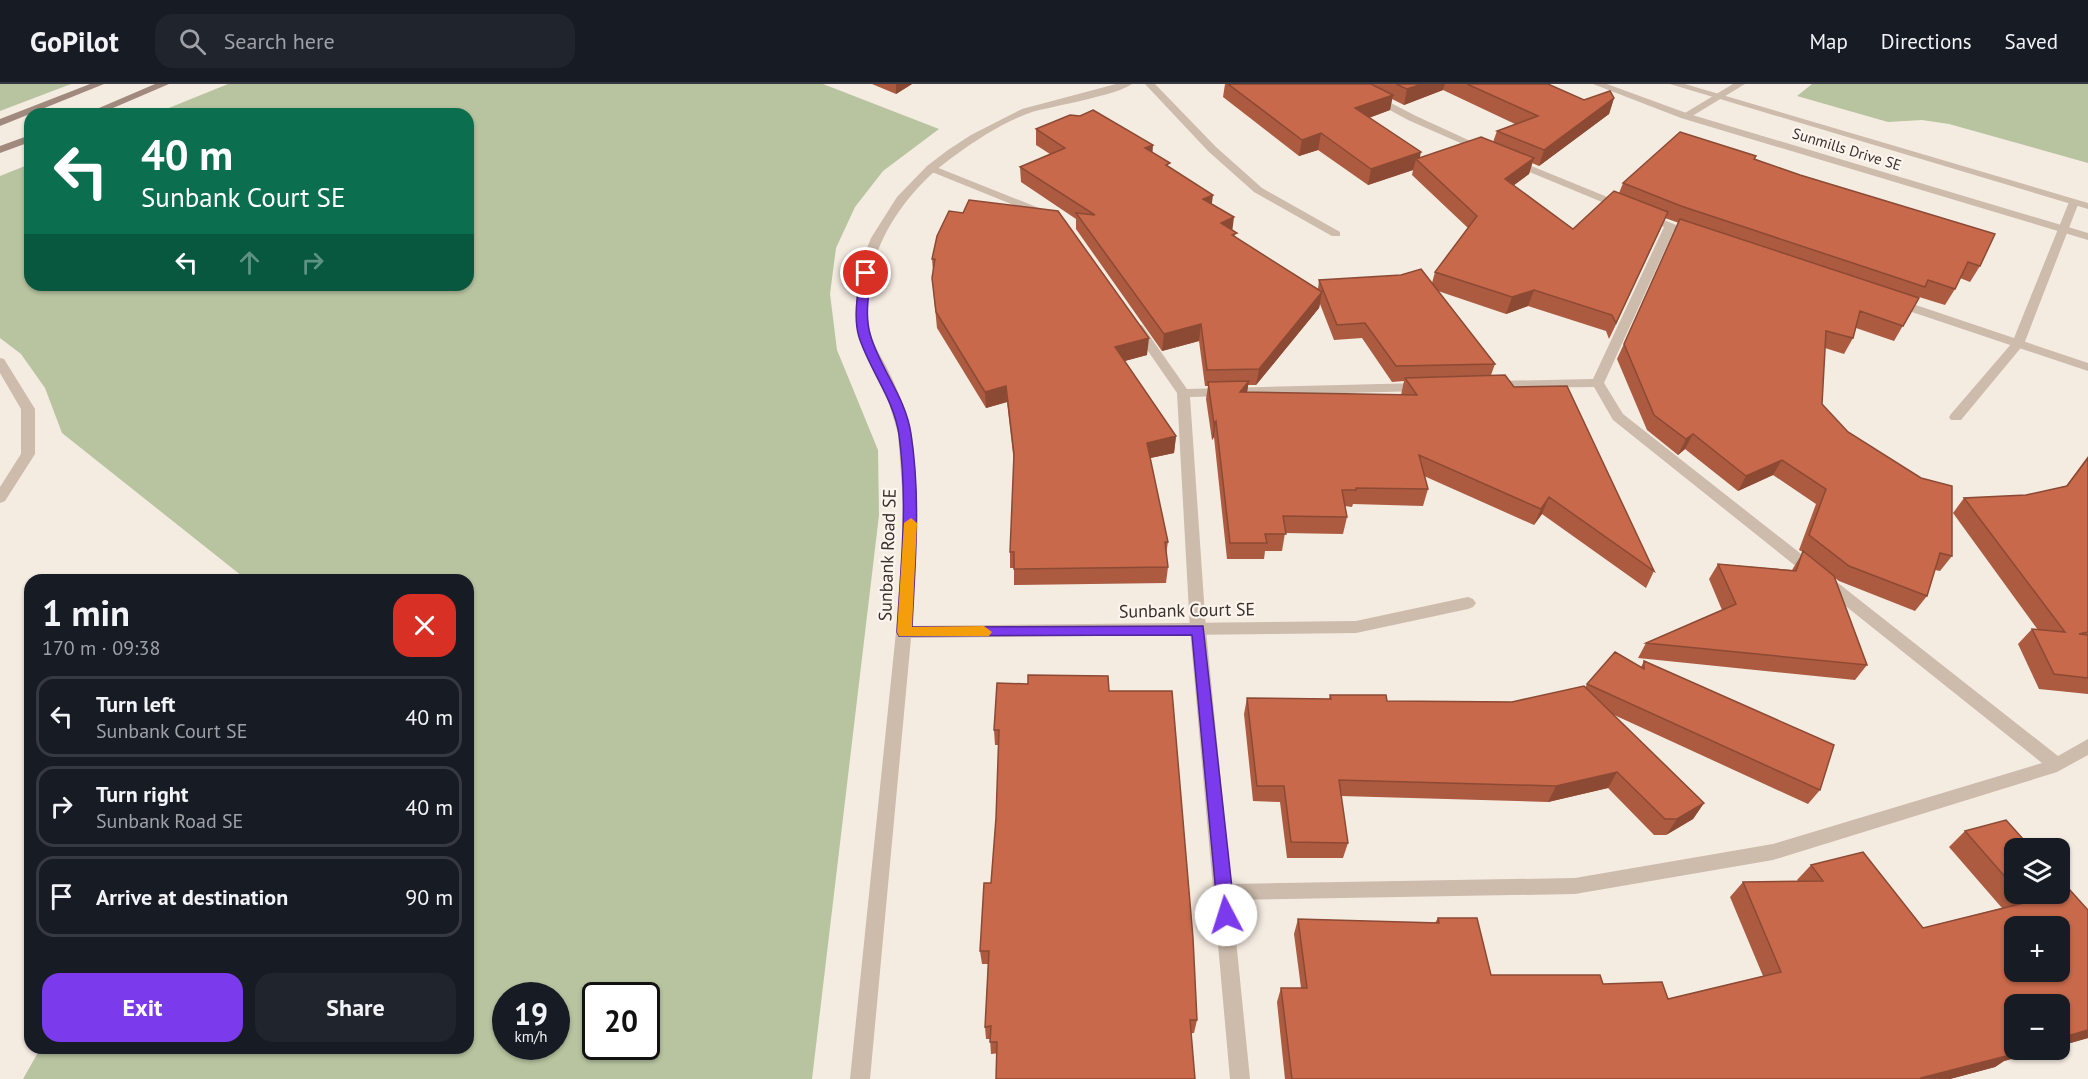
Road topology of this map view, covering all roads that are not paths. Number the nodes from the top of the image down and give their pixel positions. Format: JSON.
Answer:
{"nodes":[{"id":1,"x":99,"y":84,"type":"edge"},
{"id":2,"x":164,"y":84,"type":"edge"},
{"id":3,"x":1127,"y":84,"type":"edge"},
{"id":4,"x":1150,"y":84,"type":"edge"},
{"id":5,"x":1347,"y":84,"type":"edge"},
{"id":6,"x":1598,"y":84,"type":"edge"},
{"id":7,"x":1675,"y":84,"type":"edge"},
{"id":8,"x":1740,"y":84,"type":"edge"},
{"id":9,"x":1717,"y":97,"type":"junction"},
{"id":10,"x":38,"y":108,"type":"edge"},
{"id":11,"x":105,"y":108,"type":"edge"},
{"id":12,"x":24,"y":114,"type":"edge"},
{"id":13,"x":1685,"y":116,"type":"junction"},
{"id":14,"x":0,"y":123,"type":"edge"},
{"id":15,"x":24,"y":140,"type":"edge"},
{"id":16,"x":0,"y":150,"type":"edge"},
{"id":17,"x":931,"y":168,"type":"junction"},
{"id":18,"x":2074,"y":202,"type":"junction"},
{"id":19,"x":2088,"y":206,"type":"edge"},
{"id":20,"x":1063,"y":222,"type":"edge"},
{"id":21,"x":1670,"y":226,"type":"junction"},
{"id":22,"x":2064,"y":230,"type":"junction"},
{"id":23,"x":1336,"y":234,"type":"dead end"},
{"id":24,"x":2088,"y":237,"type":"edge"},
{"id":25,"x":1704,"y":238,"type":"edge"},
{"id":26,"x":1880,"y":297,"type":"edge"},
{"id":27,"x":1130,"y":317,"type":"edge"},
{"id":28,"x":2018,"y":344,"type":"junction"},
{"id":29,"x":0,"y":362,"type":"edge"},
{"id":30,"x":2088,"y":367,"type":"edge"},
{"id":31,"x":1598,"y":383,"type":"junction"},
{"id":32,"x":1480,"y":386,"type":"edge"},
{"id":33,"x":1432,"y":387,"type":"edge"},
{"id":34,"x":1183,"y":393,"type":"junction"},
{"id":35,"x":1956,"y":417,"type":"dead end"},
{"id":36,"x":0,"y":498,"type":"edge"},
{"id":37,"x":1468,"y":603,"type":"dead end"},
{"id":38,"x":1198,"y":630,"type":"junction"},
{"id":39,"x":904,"y":632,"type":"junction"},
{"id":40,"x":2088,"y":746,"type":"edge"},
{"id":41,"x":2057,"y":765,"type":"junction"},
{"id":42,"x":1224,"y":892,"type":"junction"},
{"id":43,"x":860,"y":1079,"type":"edge"},
{"id":44,"x":1240,"y":1079,"type":"edge"}],
"edges":[{"from":1,"to":10,"type":"main road"},
{"from":2,"to":11,"type":"main road"},
{"from":3,"to":17,"type":"street","name":"Sunbank Road SE"},
{"from":4,"to":23,"type":"street"},
{"from":5,"to":21,"type":"street"},
{"from":6,"to":13,"type":"street","name":"Sunmills Drive SE"},
{"from":7,"to":9,"type":"street","name":"Sunmills Drive SE"},
{"from":8,"to":9,"type":"street"},
{"from":9,"to":13,"type":"street"},
{"from":9,"to":18,"type":"street","name":"Sunmills Drive SE"},
{"from":12,"to":14,"type":"main road"},
{"from":13,"to":22,"type":"street","name":"Sunmills Drive SE"},
{"from":15,"to":16,"type":"main road"},
{"from":17,"to":20,"type":"street"},
{"from":17,"to":39,"type":"street","name":"Sunbank Road SE"},
{"from":18,"to":19,"type":"street","name":"Sunmills Drive SE"},
{"from":18,"to":22,"type":"street"},
{"from":21,"to":25,"type":"street"},
{"from":21,"to":31,"type":"street"},
{"from":22,"to":24,"type":"street","name":"Sunmills Drive SE"},
{"from":22,"to":28,"type":"street"},
{"from":26,"to":28,"type":"street"},
{"from":27,"to":34,"type":"street"},
{"from":28,"to":30,"type":"street"},
{"from":28,"to":35,"type":"street"},
{"from":29,"to":36,"type":"street"},
{"from":31,"to":32,"type":"street"},
{"from":31,"to":41,"type":"street"},
{"from":33,"to":34,"type":"street"},
{"from":34,"to":38,"type":"street"},
{"from":37,"to":38,"type":"street","name":"Sunbank Court SE"},
{"from":38,"to":39,"type":"street","name":"Sunbank Court SE"},
{"from":38,"to":42,"type":"street"},
{"from":39,"to":43,"type":"street","name":"Sunbank Road SE"},
{"from":40,"to":41,"type":"street"},
{"from":41,"to":42,"type":"street"},
{"from":42,"to":44,"type":"street"}]}
